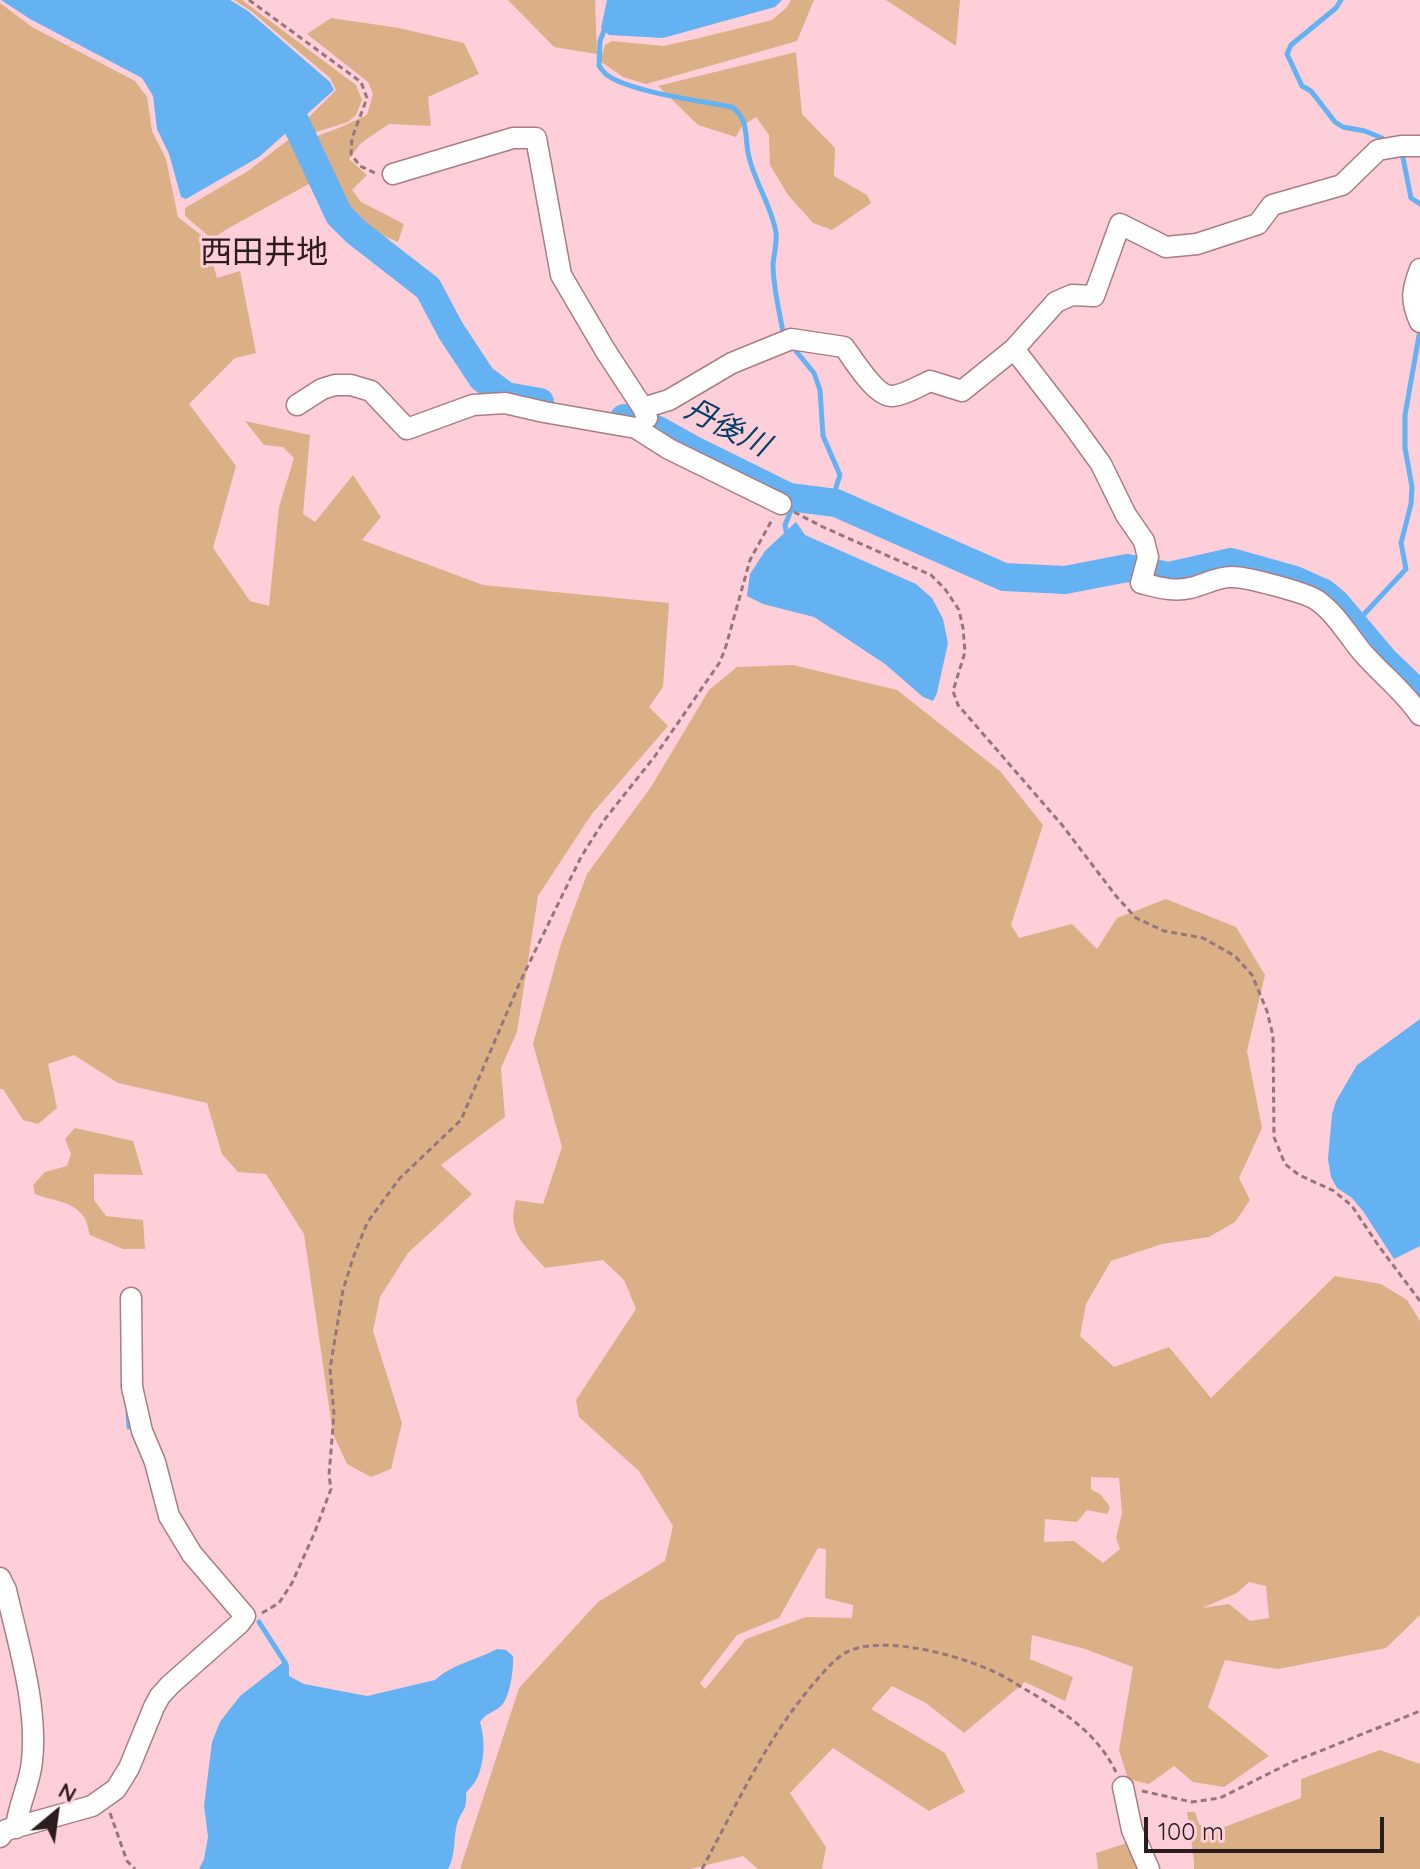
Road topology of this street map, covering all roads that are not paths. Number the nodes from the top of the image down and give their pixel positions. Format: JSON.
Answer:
{"nodes":[{"id":1,"x":1420,"y":146,"type":"edge"},
{"id":2,"x":393,"y":174,"type":"road end"},
{"id":3,"x":1420,"y":269,"type":"edge"},
{"id":4,"x":1420,"y":322,"type":"edge"},
{"id":5,"x":1014,"y":349,"type":"junction"},
{"id":6,"x":297,"y":405,"type":"dead end"},
{"id":7,"x":646,"y":423,"type":"junction"},
{"id":8,"x":788,"y":509,"type":"road end"},
{"id":9,"x":1420,"y":715,"type":"edge"},
{"id":10,"x":131,"y":1298,"type":"dead end"},
{"id":11,"x":0,"y":1578,"type":"edge"},
{"id":12,"x":1123,"y":1787,"type":"road end"},
{"id":13,"x":5,"y":1830,"type":"edge"},
{"id":14,"x":1149,"y":1869,"type":"edge"}],
"edges":[{"from":1,"to":5,"type":"street"},
{"from":2,"to":7,"type":"street"},
{"from":3,"to":4,"type":"street"},
{"from":5,"to":7,"type":"street"},
{"from":5,"to":9,"type":"street"},
{"from":6,"to":7,"type":"street"},
{"from":7,"to":8,"type":"street"},
{"from":10,"to":13,"type":"street"},
{"from":11,"to":13,"type":"street"},
{"from":12,"to":14,"type":"street"}]}
